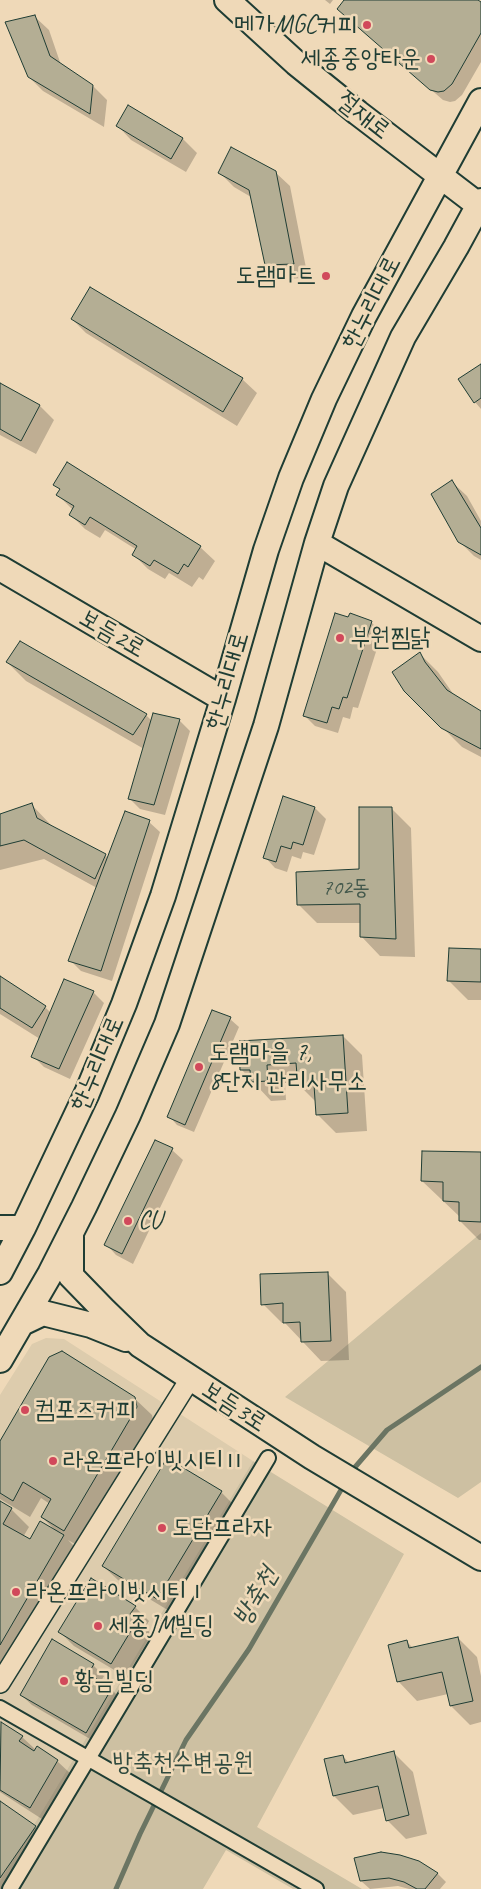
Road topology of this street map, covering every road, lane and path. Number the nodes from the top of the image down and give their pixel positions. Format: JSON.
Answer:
{"nodes":[{"id":1,"x":227,"y":0,"type":"edge"},
{"id":2,"x":481,"y":101,"type":"edge"},
{"id":3,"x":440,"y":175,"type":"junction"},
{"id":4,"x":480,"y":205,"type":"edge"},
{"id":5,"x":317,"y":543,"type":"junction"},
{"id":6,"x":0,"y":568,"type":"edge"},
{"id":7,"x":481,"y":639,"type":"edge"},
{"id":8,"x":223,"y":699,"type":"junction"},
{"id":9,"x":0,"y":1228,"type":"edge"},
{"id":10,"x":24,"y":1228,"type":"junction"},
{"id":11,"x":71,"y":1233,"type":"junction"},
{"id":12,"x":0,"y":1272,"type":"edge"},
{"id":13,"x":22,"y":1323,"type":"junction"},
{"id":14,"x":140,"y":1345,"type":"junction"},
{"id":15,"x":0,"y":1360,"type":"edge"},
{"id":16,"x":190,"y":1379,"type":"junction"},
{"id":17,"x":268,"y":1458,"type":"dead end"},
{"id":18,"x":481,"y":1558,"type":"edge"},
{"id":19,"x":0,"y":1683,"type":"edge"},
{"id":20,"x":0,"y":1708,"type":"edge"},
{"id":21,"x":88,"y":1758,"type":"junction"},
{"id":22,"x":10,"y":1889,"type":"edge"},
{"id":23,"x":316,"y":1889,"type":"edge"}],
"edges":[{"from":1,"to":3,"type":"street","name":"절재로"},
{"from":2,"to":3,"type":"street","name":"한누리대로"},
{"from":3,"to":4,"type":"street","name":"절재로"},
{"from":3,"to":8,"type":"street","name":"한누리대로"},
{"from":4,"to":5,"type":"street","name":"한누리대로"},
{"from":5,"to":7,"type":"street"},
{"from":5,"to":11,"type":"street","name":"한누리대로"},
{"from":6,"to":8,"type":"street","name":"보듬2로"},
{"from":8,"to":10,"type":"street","name":"한누리대로"},
{"from":9,"to":10,"type":"street"},
{"from":10,"to":12,"type":"street","name":"한누리대로"},
{"from":11,"to":13,"type":"street","name":"한누리대로"},
{"from":11,"to":14,"type":"street"},
{"from":13,"to":14,"type":"street"},
{"from":13,"to":15,"type":"street","name":"한누리대로"},
{"from":14,"to":16,"type":"street"},
{"from":16,"to":18,"type":"street","name":"보듬3로"},
{"from":16,"to":19,"type":"street","name":"보듬3로"},
{"from":17,"to":21,"type":"street"},
{"from":20,"to":21,"type":"street"},
{"from":21,"to":22,"type":"street"},
{"from":21,"to":23,"type":"street"}]}
